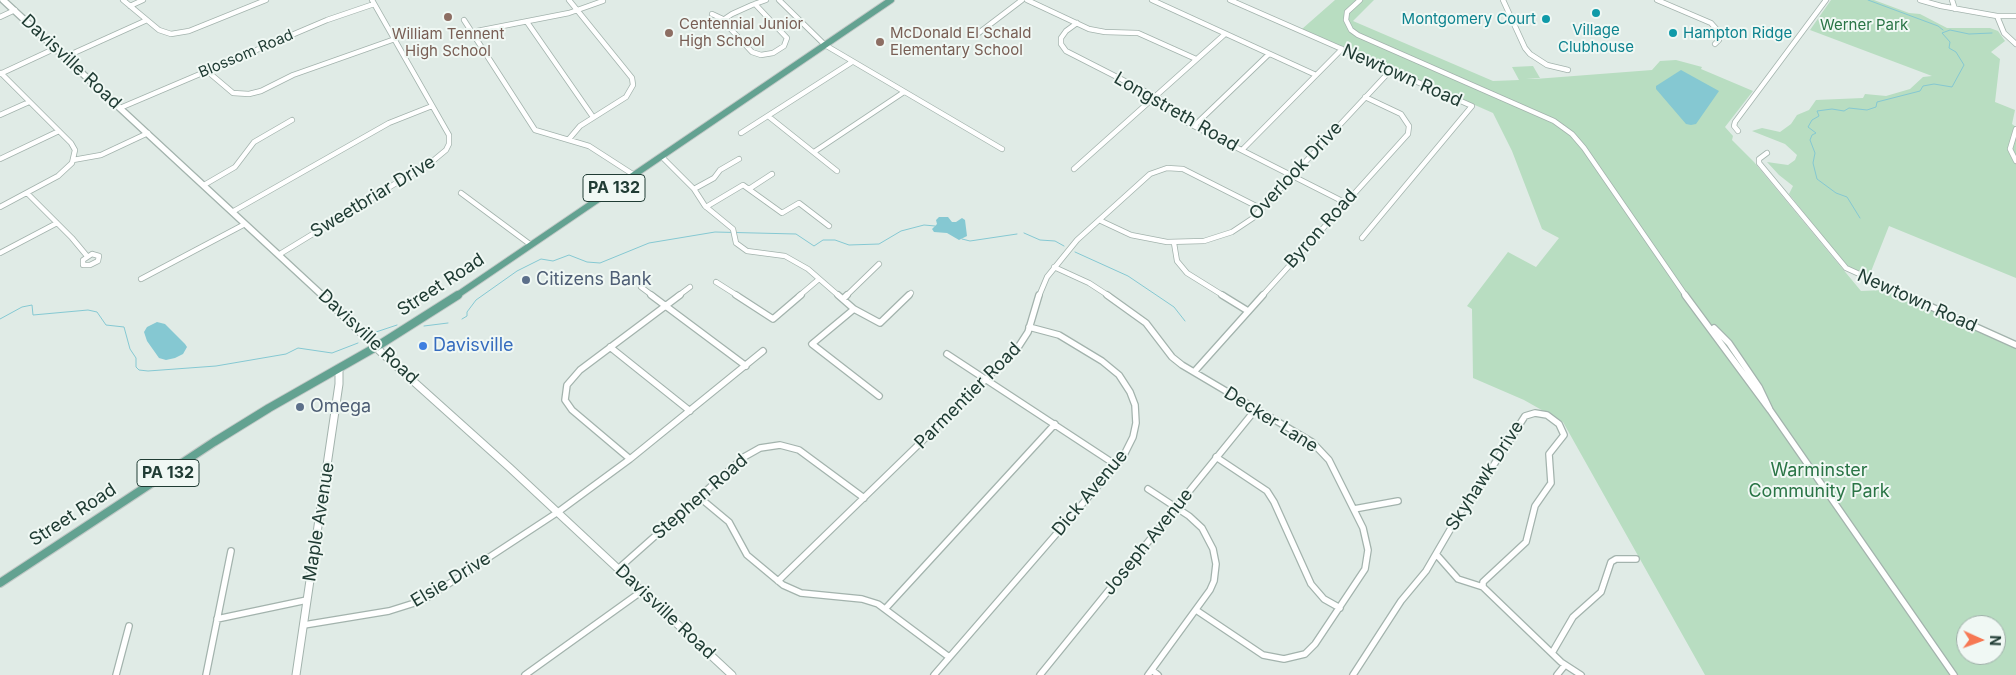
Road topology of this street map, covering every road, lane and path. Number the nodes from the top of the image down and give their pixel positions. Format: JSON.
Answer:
{"nodes":[{"id":1,"x":4,"y":0,"type":"edge"},
{"id":2,"x":123,"y":0,"type":"edge"},
{"id":3,"x":143,"y":0,"type":"edge"},
{"id":4,"x":266,"y":0,"type":"edge"},
{"id":5,"x":569,"y":0,"type":"edge"},
{"id":6,"x":766,"y":0,"type":"edge"},
{"id":7,"x":779,"y":0,"type":"edge"},
{"id":8,"x":892,"y":0,"type":"edge"},
{"id":9,"x":1022,"y":0,"type":"edge"},
{"id":10,"x":1027,"y":0,"type":"edge"},
{"id":11,"x":1152,"y":0,"type":"edge"},
{"id":12,"x":1230,"y":0,"type":"edge"},
{"id":13,"x":1360,"y":0,"type":"edge"},
{"id":14,"x":1503,"y":0,"type":"edge"},
{"id":15,"x":1657,"y":0,"type":"edge"},
{"id":16,"x":1826,"y":0,"type":"edge"},
{"id":17,"x":1920,"y":0,"type":"edge"},
{"id":18,"x":1952,"y":0,"type":"edge"},
{"id":19,"x":373,"y":2,"type":"edge"},
{"id":20,"x":603,"y":2,"type":"dead end"},
{"id":21,"x":755,"y":4,"type":"junction"},
{"id":22,"x":130,"y":6,"type":"junction"},
{"id":23,"x":1955,"y":9,"type":"junction"},
{"id":24,"x":14,"y":10,"type":"junction"},
{"id":25,"x":578,"y":10,"type":"junction"},
{"id":26,"x":712,"y":14,"type":"dead end"},
{"id":27,"x":1997,"y":16,"type":"junction"},
{"id":28,"x":2016,"y":16,"type":"edge"},
{"id":29,"x":0,"y":17,"type":"edge"},
{"id":30,"x":147,"y":20,"type":"junction"},
{"id":31,"x":464,"y":20,"type":"dead end"},
{"id":32,"x":725,"y":20,"type":"junction"},
{"id":33,"x":527,"y":22,"type":"junction"},
{"id":34,"x":1077,"y":23,"type":"junction"},
{"id":35,"x":472,"y":32,"type":"junction"},
{"id":36,"x":1225,"y":34,"type":"junction"},
{"id":37,"x":976,"y":35,"type":"dead end"},
{"id":38,"x":395,"y":39,"type":"junction"},
{"id":39,"x":1715,"y":44,"type":"dead end"},
{"id":40,"x":2016,"y":44,"type":"edge"},
{"id":41,"x":825,"y":45,"type":"junction"},
{"id":42,"x":56,"y":48,"type":"junction"},
{"id":43,"x":1342,"y":49,"type":"junction"},
{"id":44,"x":1269,"y":54,"type":"junction"},
{"id":45,"x":66,"y":57,"type":"junction"},
{"id":46,"x":1196,"y":59,"type":"junction"},
{"id":47,"x":852,"y":62,"type":"junction"},
{"id":48,"x":1390,"y":70,"type":"junction"},
{"id":49,"x":1568,"y":70,"type":"dead end"},
{"id":50,"x":207,"y":71,"type":"junction"},
{"id":51,"x":0,"y":74,"type":"edge"},
{"id":52,"x":1316,"y":75,"type":"junction"},
{"id":53,"x":904,"y":92,"type":"junction"},
{"id":54,"x":1155,"y":97,"type":"junction"},
{"id":55,"x":1365,"y":97,"type":"junction"},
{"id":56,"x":29,"y":102,"type":"junction"},
{"id":57,"x":432,"y":106,"type":"junction"},
{"id":58,"x":120,"y":108,"type":"junction"},
{"id":59,"x":0,"y":115,"type":"edge"},
{"id":60,"x":768,"y":116,"type":"junction"},
{"id":61,"x":593,"y":117,"type":"junction"},
{"id":62,"x":292,"y":120,"type":"dead end"},
{"id":63,"x":1194,"y":126,"type":"junction"},
{"id":64,"x":2016,"y":129,"type":"edge"},
{"id":65,"x":58,"y":131,"type":"junction"},
{"id":66,"x":1738,"y":131,"type":"dead end"},
{"id":67,"x":148,"y":133,"type":"junction"},
{"id":68,"x":741,"y":133,"type":"dead end"},
{"id":69,"x":569,"y":139,"type":"junction"},
{"id":70,"x":1002,"y":149,"type":"dead end"},
{"id":71,"x":1242,"y":150,"type":"junction"},
{"id":72,"x":814,"y":152,"type":"junction"},
{"id":73,"x":1767,"y":153,"type":"dead end"},
{"id":74,"x":661,"y":156,"type":"junction"},
{"id":75,"x":0,"y":159,"type":"edge"},
{"id":76,"x":739,"y":159,"type":"dead end"},
{"id":77,"x":73,"y":160,"type":"junction"},
{"id":78,"x":2016,"y":161,"type":"edge"},
{"id":79,"x":1074,"y":169,"type":"dead end"},
{"id":80,"x":837,"y":171,"type":"dead end"},
{"id":81,"x":772,"y":174,"type":"dead end"},
{"id":82,"x":634,"y":175,"type":"junction"},
{"id":83,"x":1292,"y":176,"type":"junction"},
{"id":84,"x":204,"y":185,"type":"junction"},
{"id":85,"x":694,"y":189,"type":"junction"},
{"id":86,"x":749,"y":189,"type":"junction"},
{"id":87,"x":27,"y":193,"type":"junction"},
{"id":88,"x":461,"y":193,"type":"dead end"},
{"id":89,"x":1346,"y":203,"type":"junction"},
{"id":90,"x":0,"y":207,"type":"edge"},
{"id":91,"x":706,"y":207,"type":"junction"},
{"id":92,"x":1262,"y":209,"type":"junction"},
{"id":93,"x":232,"y":212,"type":"junction"},
{"id":94,"x":1099,"y":220,"type":"junction"},
{"id":95,"x":57,"y":223,"type":"junction"},
{"id":96,"x":245,"y":224,"type":"junction"},
{"id":97,"x":828,"y":226,"type":"dead end"},
{"id":98,"x":1362,"y":238,"type":"dead end"},
{"id":99,"x":1174,"y":243,"type":"junction"},
{"id":100,"x":531,"y":245,"type":"junction"},
{"id":101,"x":0,"y":253,"type":"edge"},
{"id":102,"x":280,"y":254,"type":"junction"},
{"id":103,"x":87,"y":256,"type":"dead end"},
{"id":104,"x":879,"y":264,"type":"dead end"},
{"id":105,"x":1054,"y":267,"type":"junction"},
{"id":106,"x":141,"y":279,"type":"dead end"},
{"id":107,"x":819,"y":279,"type":"junction"},
{"id":108,"x":716,"y":282,"type":"dead end"},
{"id":109,"x":641,"y":286,"type":"dead end"},
{"id":110,"x":690,"y":287,"type":"dead end"},
{"id":111,"x":911,"y":293,"type":"dead end"},
{"id":112,"x":844,"y":298,"type":"junction"},
{"id":113,"x":665,"y":305,"type":"junction"},
{"id":114,"x":854,"y":309,"type":"junction"},
{"id":115,"x":1248,"y":311,"type":"junction"},
{"id":116,"x":1029,"y":327,"type":"junction"},
{"id":117,"x":2016,"y":345,"type":"edge"},
{"id":118,"x":376,"y":347,"type":"junction"},
{"id":119,"x":610,"y":347,"type":"junction"},
{"id":120,"x":763,"y":351,"type":"dead end"},
{"id":121,"x":947,"y":354,"type":"dead end"},
{"id":122,"x":746,"y":366,"type":"junction"},
{"id":123,"x":339,"y":368,"type":"junction"},
{"id":124,"x":1194,"y":372,"type":"junction"},
{"id":125,"x":985,"y":379,"type":"junction"},
{"id":126,"x":879,"y":396,"type":"dead end"},
{"id":127,"x":1256,"y":409,"type":"junction"},
{"id":128,"x":690,"y":412,"type":"junction"},
{"id":129,"x":1055,"y":424,"type":"junction"},
{"id":130,"x":1216,"y":457,"type":"junction"},
{"id":131,"x":630,"y":459,"type":"junction"},
{"id":132,"x":1116,"y":465,"type":"junction"},
{"id":133,"x":1148,"y":489,"type":"dead end"},
{"id":134,"x":699,"y":497,"type":"junction"},
{"id":135,"x":864,"y":498,"type":"junction"},
{"id":136,"x":1398,"y":500,"type":"dead end"},
{"id":137,"x":1176,"y":507,"type":"junction"},
{"id":138,"x":1354,"y":509,"type":"junction"},
{"id":139,"x":558,"y":512,"type":"junction"},
{"id":140,"x":231,"y":551,"type":"dead end"},
{"id":141,"x":1436,"y":554,"type":"junction"},
{"id":142,"x":1636,"y":560,"type":"dead end"},
{"id":143,"x":618,"y":569,"type":"junction"},
{"id":144,"x":778,"y":581,"type":"junction"},
{"id":145,"x":0,"y":583,"type":"edge"},
{"id":146,"x":1482,"y":586,"type":"junction"},
{"id":147,"x":642,"y":591,"type":"junction"},
{"id":148,"x":307,"y":600,"type":"junction"},
{"id":149,"x":886,"y":608,"type":"junction"},
{"id":150,"x":1340,"y":608,"type":"junction"},
{"id":151,"x":1196,"y":610,"type":"junction"},
{"id":152,"x":217,"y":619,"type":"junction"},
{"id":153,"x":304,"y":625,"type":"junction"},
{"id":154,"x":129,"y":626,"type":"dead end"},
{"id":155,"x":1552,"y":653,"type":"junction"},
{"id":156,"x":949,"y":657,"type":"junction"},
{"id":157,"x":1565,"y":665,"type":"junction"},
{"id":158,"x":1150,"y":672,"type":"edge"},
{"id":159,"x":116,"y":675,"type":"edge"},
{"id":160,"x":206,"y":675,"type":"edge"},
{"id":161,"x":296,"y":675,"type":"edge"},
{"id":162,"x":525,"y":675,"type":"edge"},
{"id":163,"x":732,"y":675,"type":"edge"},
{"id":164,"x":934,"y":675,"type":"edge"},
{"id":165,"x":1040,"y":675,"type":"edge"},
{"id":166,"x":1158,"y":675,"type":"edge"},
{"id":167,"x":1353,"y":675,"type":"edge"},
{"id":168,"x":1557,"y":675,"type":"edge"},
{"id":169,"x":1581,"y":675,"type":"edge"},
{"id":170,"x":1954,"y":675,"type":"edge"}],
"edges":[{"from":1,"to":24,"type":"street","name":"Davisville Road"},
{"from":2,"to":22,"type":"street"},
{"from":3,"to":22,"type":"street"},
{"from":4,"to":30,"type":"street"},
{"from":5,"to":25,"type":"street"},
{"from":6,"to":21,"type":"street"},
{"from":7,"to":41,"type":"street"},
{"from":8,"to":41,"type":"main road","name":"Street Road","number":"PA 132"},
{"from":9,"to":37,"type":"street"},
{"from":10,"to":34,"type":"street"},
{"from":11,"to":36,"type":"street"},
{"from":12,"to":43,"type":"street","name":"Newtown Road"},
{"from":13,"to":170,"type":"street"},
{"from":14,"to":49,"type":"street"},
{"from":15,"to":39,"type":"street"},
{"from":16,"to":66,"type":"street"},
{"from":17,"to":23,"type":"street"},
{"from":18,"to":23,"type":"street"},
{"from":19,"to":38,"type":"street","name":"Sweetbriar Drive"},
{"from":19,"to":50,"type":"street","name":"Blossom Road"},
{"from":20,"to":25,"type":"street"},
{"from":21,"to":32,"type":"street"},
{"from":21,"to":32,"type":"street"},
{"from":22,"to":30,"type":"street"},
{"from":23,"to":27,"type":"street"},
{"from":24,"to":29,"type":"street"},
{"from":24,"to":42,"type":"street","name":"Davisville Road"},
{"from":25,"to":33,"type":"street"},
{"from":25,"to":61,"type":"street"},
{"from":26,"to":32,"type":"street"},
{"from":27,"to":28,"type":"street"},
{"from":27,"to":40,"type":"street"},
{"from":30,"to":45,"type":"street"},
{"from":31,"to":35,"type":"street"},
{"from":33,"to":35,"type":"street"},
{"from":33,"to":61,"type":"street"},
{"from":34,"to":46,"type":"street"},
{"from":34,"to":54,"type":"street","name":"Longstreth Road"},
{"from":35,"to":69,"type":"street"},
{"from":36,"to":44,"type":"street"},
{"from":36,"to":46,"type":"street"},
{"from":38,"to":50,"type":"street"},
{"from":38,"to":57,"type":"street","name":"Sweetbriar Drive"},
{"from":41,"to":47,"type":"street"},
{"from":41,"to":74,"type":"main road","name":"Street Road","number":"PA 132"},
{"from":42,"to":45,"type":"street","name":"Davisville Road"},
{"from":42,"to":51,"type":"street"},
{"from":43,"to":48,"type":"street","name":"Newtown Road"},
{"from":43,"to":52,"type":"street"},
{"from":44,"to":52,"type":"street"},
{"from":44,"to":63,"type":"street"},
{"from":45,"to":58,"type":"street","name":"Davisville Road"},
{"from":46,"to":54,"type":"street"},
{"from":47,"to":53,"type":"street"},
{"from":47,"to":60,"type":"street"},
{"from":48,"to":55,"type":"street","name":"Overlook Drive"},
{"from":48,"to":98,"type":"street","name":"Newtown Road"},
{"from":50,"to":58,"type":"street","name":"Blossom Road"},
{"from":51,"to":56,"type":"street"},
{"from":52,"to":71,"type":"street"},
{"from":53,"to":70,"type":"street"},
{"from":53,"to":72,"type":"street"},
{"from":54,"to":63,"type":"street","name":"Longstreth Road"},
{"from":54,"to":79,"type":"street"},
{"from":55,"to":83,"type":"street","name":"Overlook Drive"},
{"from":55,"to":89,"type":"street","name":"Byron Road"},
{"from":56,"to":59,"type":"street"},
{"from":56,"to":65,"type":"street"},
{"from":57,"to":93,"type":"street"},
{"from":57,"to":102,"type":"street","name":"Sweetbriar Drive"},
{"from":58,"to":67,"type":"street","name":"Davisville Road"},
{"from":60,"to":68,"type":"street"},
{"from":60,"to":72,"type":"street"},
{"from":61,"to":69,"type":"street"},
{"from":62,"to":84,"type":"street"},
{"from":63,"to":71,"type":"street","name":"Longstreth Road"},
{"from":64,"to":78,"type":"street"},
{"from":65,"to":75,"type":"street"},
{"from":65,"to":77,"type":"street"},
{"from":67,"to":77,"type":"street"},
{"from":67,"to":84,"type":"street","name":"Davisville Road"},
{"from":69,"to":82,"type":"street"},
{"from":71,"to":83,"type":"street","name":"Longstreth Road"},
{"from":72,"to":80,"type":"street"},
{"from":73,"to":117,"type":"street","name":"Newtown Road"},
{"from":74,"to":82,"type":"main road","name":"Street Road","number":"PA 132"},
{"from":74,"to":85,"type":"street"},
{"from":76,"to":85,"type":"street"},
{"from":77,"to":87,"type":"street"},
{"from":81,"to":86,"type":"street"},
{"from":82,"to":100,"type":"main road","name":"Street Road","number":"PA 132"},
{"from":83,"to":89,"type":"street","name":"Longstreth Road"},
{"from":83,"to":92,"type":"street","name":"Overlook Drive"},
{"from":84,"to":93,"type":"street","name":"Davisville Road"},
{"from":85,"to":91,"type":"street"},
{"from":86,"to":91,"type":"street"},
{"from":86,"to":97,"type":"street"},
{"from":87,"to":90,"type":"street"},
{"from":87,"to":95,"type":"street"},
{"from":88,"to":100,"type":"street"},
{"from":89,"to":115,"type":"street","name":"Byron Road"},
{"from":91,"to":107,"type":"street"},
{"from":92,"to":94,"type":"street","name":"Parmentier Road"},
{"from":92,"to":99,"type":"street","name":"Overlook Drive"},
{"from":93,"to":96,"type":"street","name":"Davisville Road"},
{"from":94,"to":99,"type":"street","name":"Overlook Drive"},
{"from":94,"to":105,"type":"street","name":"Parmentier Road"},
{"from":95,"to":101,"type":"street"},
{"from":95,"to":103,"type":"street"},
{"from":96,"to":102,"type":"street","name":"Davisville Road"},
{"from":96,"to":106,"type":"street"},
{"from":99,"to":115,"type":"street"},
{"from":100,"to":118,"type":"main road","name":"Street Road","number":"PA 132"},
{"from":102,"to":118,"type":"street","name":"Davisville Road"},
{"from":104,"to":112,"type":"street"},
{"from":105,"to":116,"type":"street","name":"Parmentier Road"},
{"from":105,"to":124,"type":"street","name":"Decker Lane"},
{"from":107,"to":108,"type":"street"},
{"from":107,"to":112,"type":"street"},
{"from":109,"to":113,"type":"street"},
{"from":110,"to":113,"type":"street"},
{"from":111,"to":114,"type":"street"},
{"from":112,"to":114,"type":"street"},
{"from":113,"to":119,"type":"street"},
{"from":113,"to":122,"type":"street"},
{"from":114,"to":126,"type":"street"},
{"from":115,"to":124,"type":"street","name":"Byron Road"},
{"from":116,"to":125,"type":"street","name":"Parmentier Road"},
{"from":116,"to":132,"type":"street","name":"Dick Avenue"},
{"from":118,"to":123,"type":"main road","name":"Street Road","number":"PA 132"},
{"from":118,"to":139,"type":"street","name":"Davisville Road"},
{"from":119,"to":128,"type":"street"},
{"from":119,"to":131,"type":"street"},
{"from":120,"to":122,"type":"street"},
{"from":121,"to":125,"type":"street"},
{"from":122,"to":128,"type":"street"},
{"from":123,"to":145,"type":"main road","name":"Street Road","number":"PA 132"},
{"from":123,"to":148,"type":"street","name":"Maple Avenue"},
{"from":124,"to":127,"type":"street","name":"Decker Lane"},
{"from":125,"to":129,"type":"street"},
{"from":125,"to":135,"type":"street","name":"Parmentier Road"},
{"from":127,"to":130,"type":"street","name":"Joseph Avenue"},
{"from":127,"to":138,"type":"street","name":"Decker Lane"},
{"from":128,"to":131,"type":"street"},
{"from":129,"to":132,"type":"street"},
{"from":129,"to":149,"type":"street"},
{"from":130,"to":137,"type":"street","name":"Joseph Avenue"},
{"from":130,"to":150,"type":"street"},
{"from":131,"to":139,"type":"street"},
{"from":132,"to":156,"type":"street","name":"Dick Avenue"},
{"from":133,"to":137,"type":"street"},
{"from":134,"to":135,"type":"street","name":"Stephen Road"},
{"from":134,"to":143,"type":"street","name":"Stephen Road"},
{"from":134,"to":144,"type":"street"},
{"from":135,"to":144,"type":"street","name":"Parmentier Road"},
{"from":136,"to":138,"type":"street"},
{"from":137,"to":151,"type":"street"},
{"from":137,"to":165,"type":"street","name":"Joseph Avenue"},
{"from":138,"to":150,"type":"street","name":"Decker Lane"},
{"from":139,"to":143,"type":"street","name":"Davisville Road"},
{"from":139,"to":153,"type":"street","name":"Elsie Drive"},
{"from":140,"to":152,"type":"street"},
{"from":141,"to":146,"type":"street"},
{"from":141,"to":146,"type":"street","name":"Skyhawk Drive"},
{"from":141,"to":167,"type":"street","name":"Skyhawk Drive"},
{"from":142,"to":155,"type":"street"},
{"from":143,"to":147,"type":"street","name":"Davisville Road"},
{"from":144,"to":149,"type":"street"},
{"from":146,"to":155,"type":"street"},
{"from":147,"to":162,"type":"street"},
{"from":147,"to":163,"type":"street","name":"Davisville Road"},
{"from":148,"to":152,"type":"street"},
{"from":148,"to":153,"type":"street","name":"Maple Avenue"},
{"from":149,"to":156,"type":"street"},
{"from":150,"to":151,"type":"street","name":"Decker Lane"},
{"from":151,"to":158,"type":"street"},
{"from":152,"to":160,"type":"street"},
{"from":153,"to":161,"type":"street","name":"Maple Avenue"},
{"from":154,"to":159,"type":"street"},
{"from":155,"to":157,"type":"street"},
{"from":156,"to":164,"type":"street","name":"Dick Avenue"},
{"from":157,"to":168,"type":"street"},
{"from":157,"to":169,"type":"street"},
{"from":158,"to":166,"type":"street"}]}
